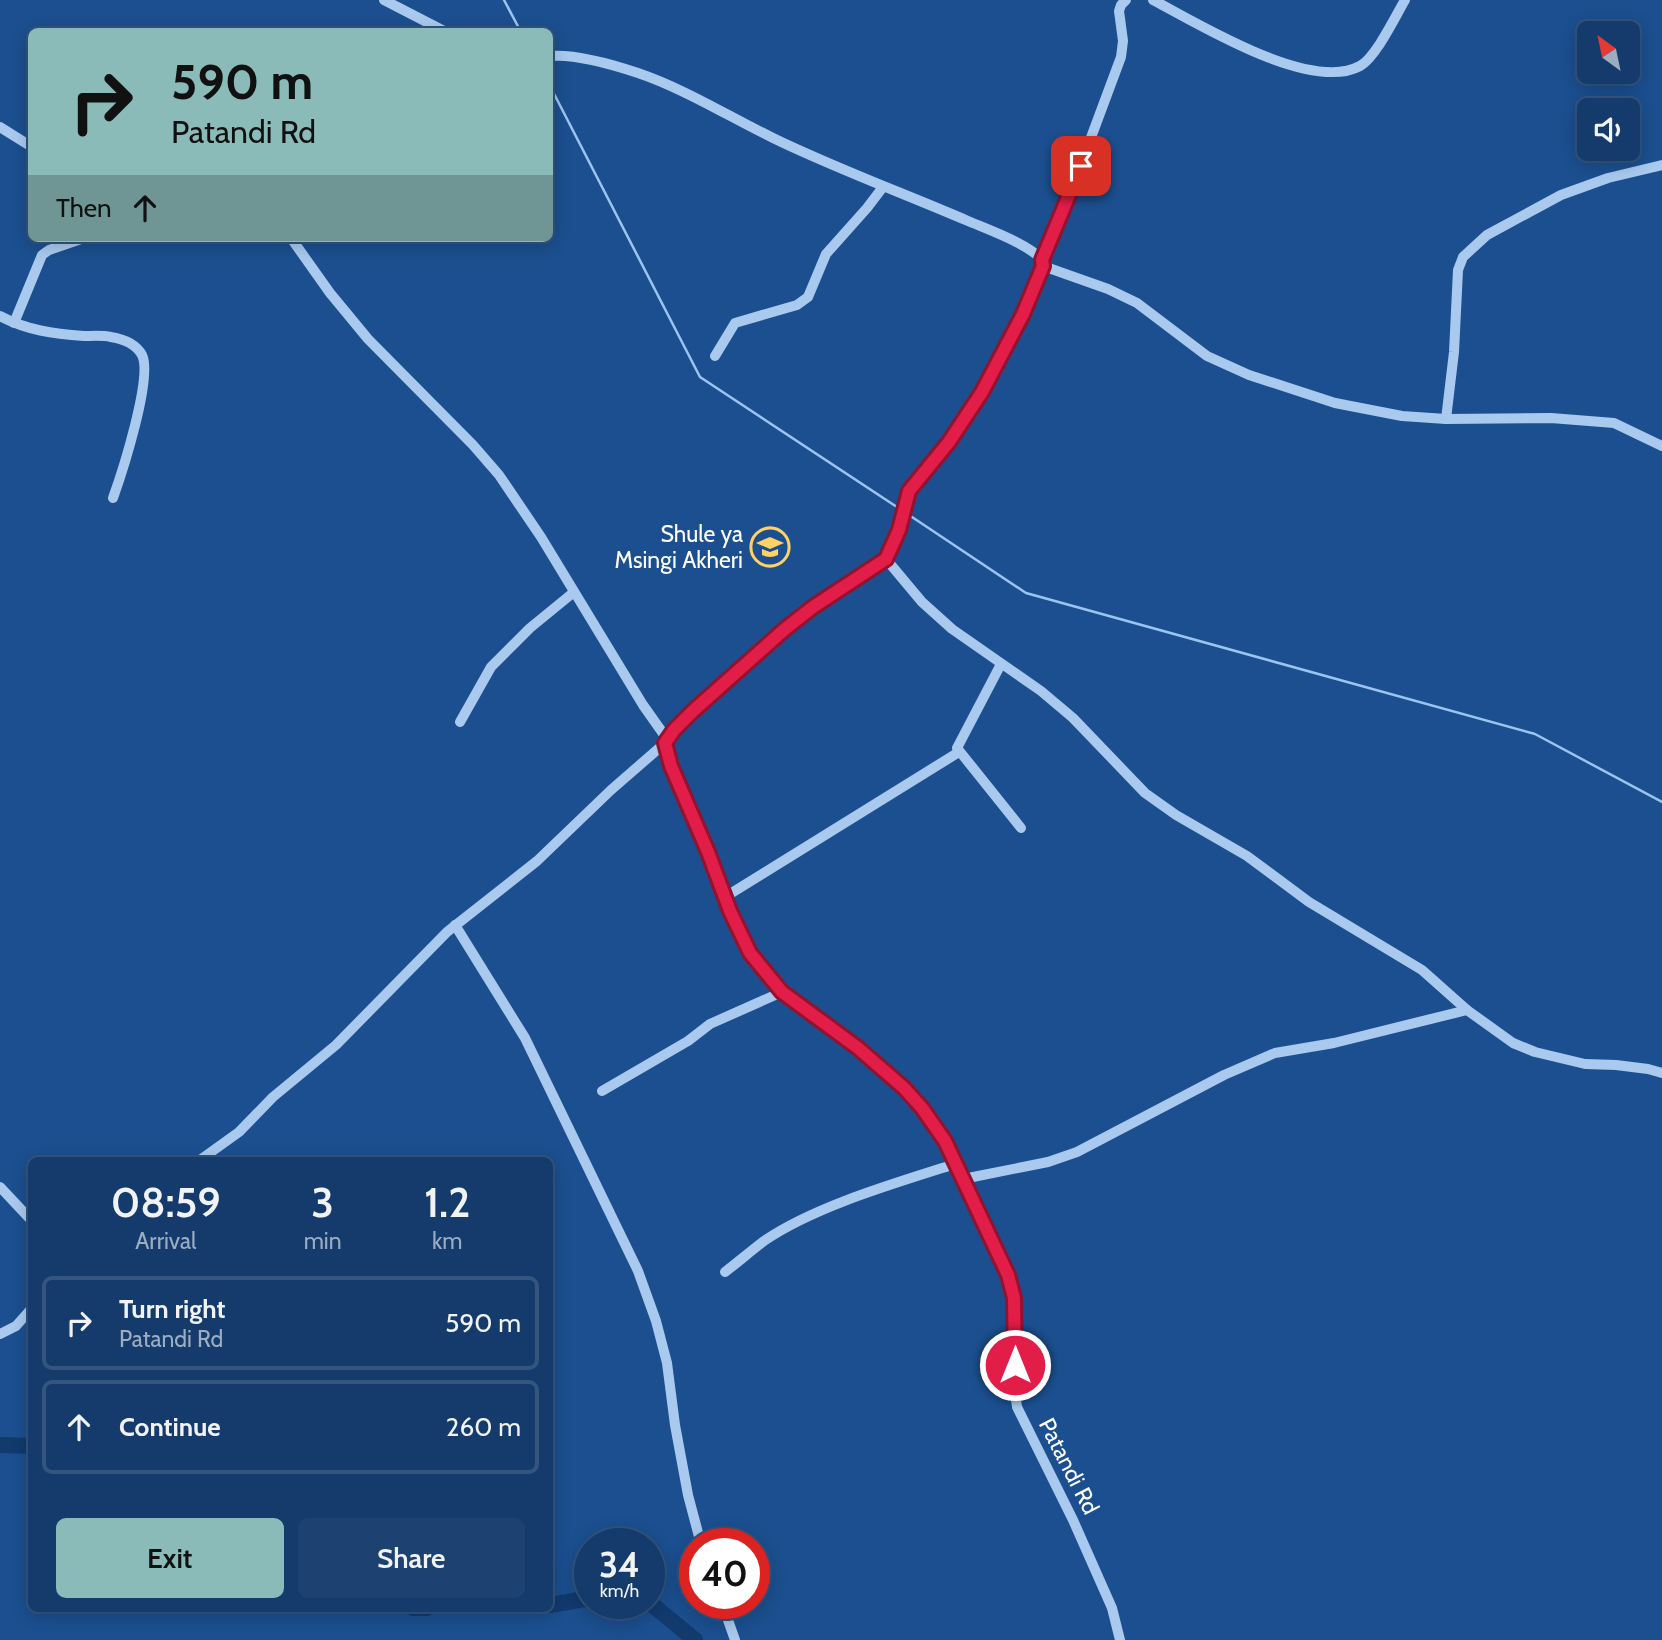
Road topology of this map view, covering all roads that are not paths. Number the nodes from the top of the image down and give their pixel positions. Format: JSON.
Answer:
{"nodes":[{"id":1,"x":384,"y":0,"type":"edge"},
{"id":2,"x":1126,"y":0,"type":"edge"},
{"id":3,"x":1153,"y":0,"type":"edge"},
{"id":4,"x":1405,"y":0,"type":"edge"},
{"id":5,"x":1165,"y":4,"type":"edge"},
{"id":6,"x":438,"y":28,"type":"edge"},
{"id":7,"x":553,"y":55,"type":"edge"},
{"id":8,"x":0,"y":127,"type":"edge"},
{"id":9,"x":28,"y":144,"type":"edge"},
{"id":10,"x":1662,"y":164,"type":"edge"},
{"id":11,"x":883,"y":187,"type":"junction"},
{"id":12,"x":73,"y":242,"type":"edge"},
{"id":13,"x":294,"y":242,"type":"edge"},
{"id":14,"x":1042,"y":263,"type":"junction"},
{"id":15,"x":0,"y":316,"type":"edge"},
{"id":16,"x":14,"y":323,"type":"junction"},
{"id":17,"x":715,"y":356,"type":"dead end"},
{"id":18,"x":1446,"y":419,"type":"junction"},
{"id":19,"x":1662,"y":446,"type":"edge"},
{"id":20,"x":113,"y":498,"type":"dead end"},
{"id":21,"x":886,"y":559,"type":"junction"},
{"id":22,"x":574,"y":592,"type":"junction"},
{"id":23,"x":1001,"y":664,"type":"junction"},
{"id":24,"x":460,"y":722,"type":"dead end"},
{"id":25,"x":666,"y":741,"type":"junction"},
{"id":26,"x":959,"y":752,"type":"junction"},
{"id":27,"x":1021,"y":828,"type":"dead end"},
{"id":28,"x":725,"y":897,"type":"junction"},
{"id":29,"x":455,"y":925,"type":"junction"},
{"id":30,"x":782,"y":992,"type":"junction"},
{"id":31,"x":1467,"y":1010,"type":"junction"},
{"id":32,"x":1662,"y":1073,"type":"edge"},
{"id":33,"x":602,"y":1091,"type":"dead end"},
{"id":34,"x":205,"y":1157,"type":"edge"},
{"id":35,"x":956,"y":1164,"type":"junction"},
{"id":36,"x":963,"y":1179,"type":"junction"},
{"id":37,"x":0,"y":1187,"type":"edge"},
{"id":38,"x":28,"y":1217,"type":"edge"},
{"id":39,"x":725,"y":1272,"type":"dead end"},
{"id":40,"x":28,"y":1312,"type":"edge"},
{"id":41,"x":0,"y":1334,"type":"edge"},
{"id":42,"x":697,"y":1528,"type":"edge"},
{"id":43,"x":728,"y":1619,"type":"edge"},
{"id":44,"x":735,"y":1640,"type":"edge"},
{"id":45,"x":1120,"y":1640,"type":"edge"}],
"edges":[{"from":1,"to":6,"type":"street"},
{"from":2,"to":14,"type":"street"},
{"from":3,"to":5,"type":"street"},
{"from":4,"to":5,"type":"street"},
{"from":7,"to":11,"type":"street"},
{"from":8,"to":9,"type":"street"},
{"from":10,"to":18,"type":"street"},
{"from":11,"to":14,"type":"street"},
{"from":11,"to":17,"type":"street"},
{"from":12,"to":16,"type":"street"},
{"from":13,"to":22,"type":"street","name":"Patandi Rd"},
{"from":14,"to":18,"type":"street"},
{"from":14,"to":21,"type":"street"},
{"from":15,"to":16,"type":"street"},
{"from":16,"to":20,"type":"street"},
{"from":18,"to":19,"type":"street"},
{"from":21,"to":23,"type":"street"},
{"from":21,"to":25,"type":"street"},
{"from":22,"to":24,"type":"street"},
{"from":22,"to":25,"type":"street","name":"Patandi Rd"},
{"from":23,"to":26,"type":"street"},
{"from":23,"to":31,"type":"street"},
{"from":25,"to":28,"type":"street","name":"Patandi Rd"},
{"from":25,"to":29,"type":"street"},
{"from":26,"to":27,"type":"street"},
{"from":26,"to":28,"type":"street"},
{"from":28,"to":30,"type":"street","name":"Patandi Rd"},
{"from":29,"to":34,"type":"street"},
{"from":29,"to":42,"type":"street"},
{"from":30,"to":33,"type":"street"},
{"from":30,"to":35,"type":"street","name":"Patandi Rd"},
{"from":31,"to":32,"type":"street"},
{"from":31,"to":36,"type":"street"},
{"from":35,"to":36,"type":"street","name":"Patandi Rd"},
{"from":35,"to":39,"type":"street"},
{"from":36,"to":45,"type":"street","name":"Patandi Rd"},
{"from":37,"to":38,"type":"street"},
{"from":40,"to":41,"type":"street"},
{"from":43,"to":44,"type":"street"}]}
